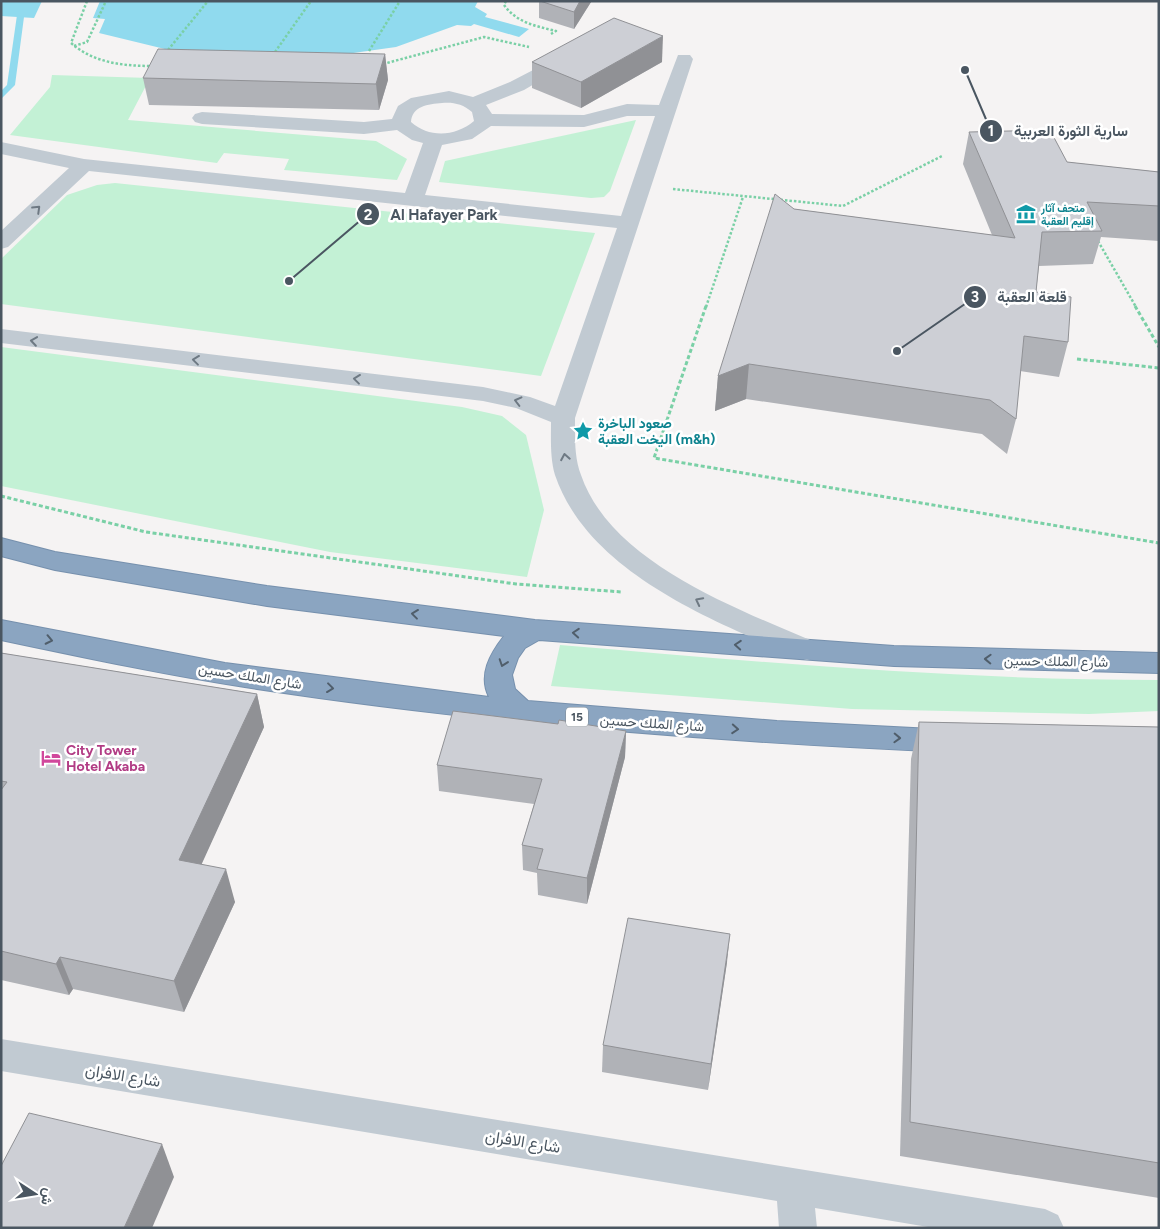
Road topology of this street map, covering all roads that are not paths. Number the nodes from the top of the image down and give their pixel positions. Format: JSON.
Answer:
{"nodes":[{"id":1,"x":582,"y":50,"type":"edge"},
{"id":2,"x":684,"y":59,"type":"dead end"},
{"id":3,"x":474,"y":103,"type":"junction"},
{"id":4,"x":666,"y":112,"type":"junction"},
{"id":5,"x":202,"y":118,"type":"dead end"},
{"id":6,"x":484,"y":120,"type":"junction"},
{"id":7,"x":400,"y":124,"type":"junction"},
{"id":8,"x":434,"y":139,"type":"junction"},
{"id":9,"x":4,"y":149,"type":"edge"},
{"id":10,"x":84,"y":164,"type":"junction"},
{"id":11,"x":413,"y":200,"type":"junction"},
{"id":12,"x":628,"y":223,"type":"junction"},
{"id":13,"x":1,"y":243,"type":"edge"},
{"id":14,"x":1,"y":336,"type":"edge"},
{"id":15,"x":564,"y":418,"type":"junction"},
{"id":16,"x":1,"y":547,"type":"edge"},
{"id":17,"x":1,"y":630,"type":"edge"},
{"id":18,"x":536,"y":630,"type":"junction"},
{"id":19,"x":807,"y":650,"type":"junction"},
{"id":20,"x":1159,"y":663,"type":"edge"},
{"id":21,"x":522,"y":713,"type":"junction"},
{"id":22,"x":980,"y":742,"type":"edge"},
{"id":23,"x":2,"y":1057,"type":"edge"},
{"id":24,"x":795,"y":1186,"type":"junction"},
{"id":25,"x":798,"y":1228,"type":"edge"},
{"id":26,"x":1045,"y":1228,"type":"edge"}],
"edges":[{"from":1,"to":3,"type":"street"},
{"from":2,"to":4,"type":"street"},
{"from":3,"to":6,"type":"street"},
{"from":3,"to":7,"type":"street"},
{"from":4,"to":6,"type":"street"},
{"from":4,"to":12,"type":"street"},
{"from":5,"to":7,"type":"street"},
{"from":6,"to":8,"type":"street"},
{"from":7,"to":8,"type":"street"},
{"from":8,"to":11,"type":"street"},
{"from":9,"to":10,"type":"street"},
{"from":10,"to":11,"type":"street"},
{"from":13,"to":10,"type":"street","one_way":true},
{"from":11,"to":12,"type":"street"},
{"from":12,"to":15,"type":"street"},
{"from":15,"to":14,"type":"street","one_way":true},
{"from":19,"to":15,"type":"street","one_way":true},
{"from":18,"to":16,"type":"highway","name":"شارع الملك حسين","one_way":true},
{"from":17,"to":21,"type":"highway","name":"شارع الملك حسين","number":"15","one_way":true},
{"from":19,"to":18,"type":"highway","name":"شارع الملك حسين","one_way":true},
{"from":18,"to":21,"type":"highway","one_way":true},
{"from":20,"to":19,"type":"highway","name":"شارع الملك حسين","one_way":true},
{"from":21,"to":22,"type":"highway","name":"شارع الملك حسين","number":"15","one_way":true},
{"from":23,"to":24,"type":"street","name":"شارع الافران"},
{"from":24,"to":25,"type":"street"},
{"from":24,"to":26,"type":"street","name":"شارع الافران"}]}
